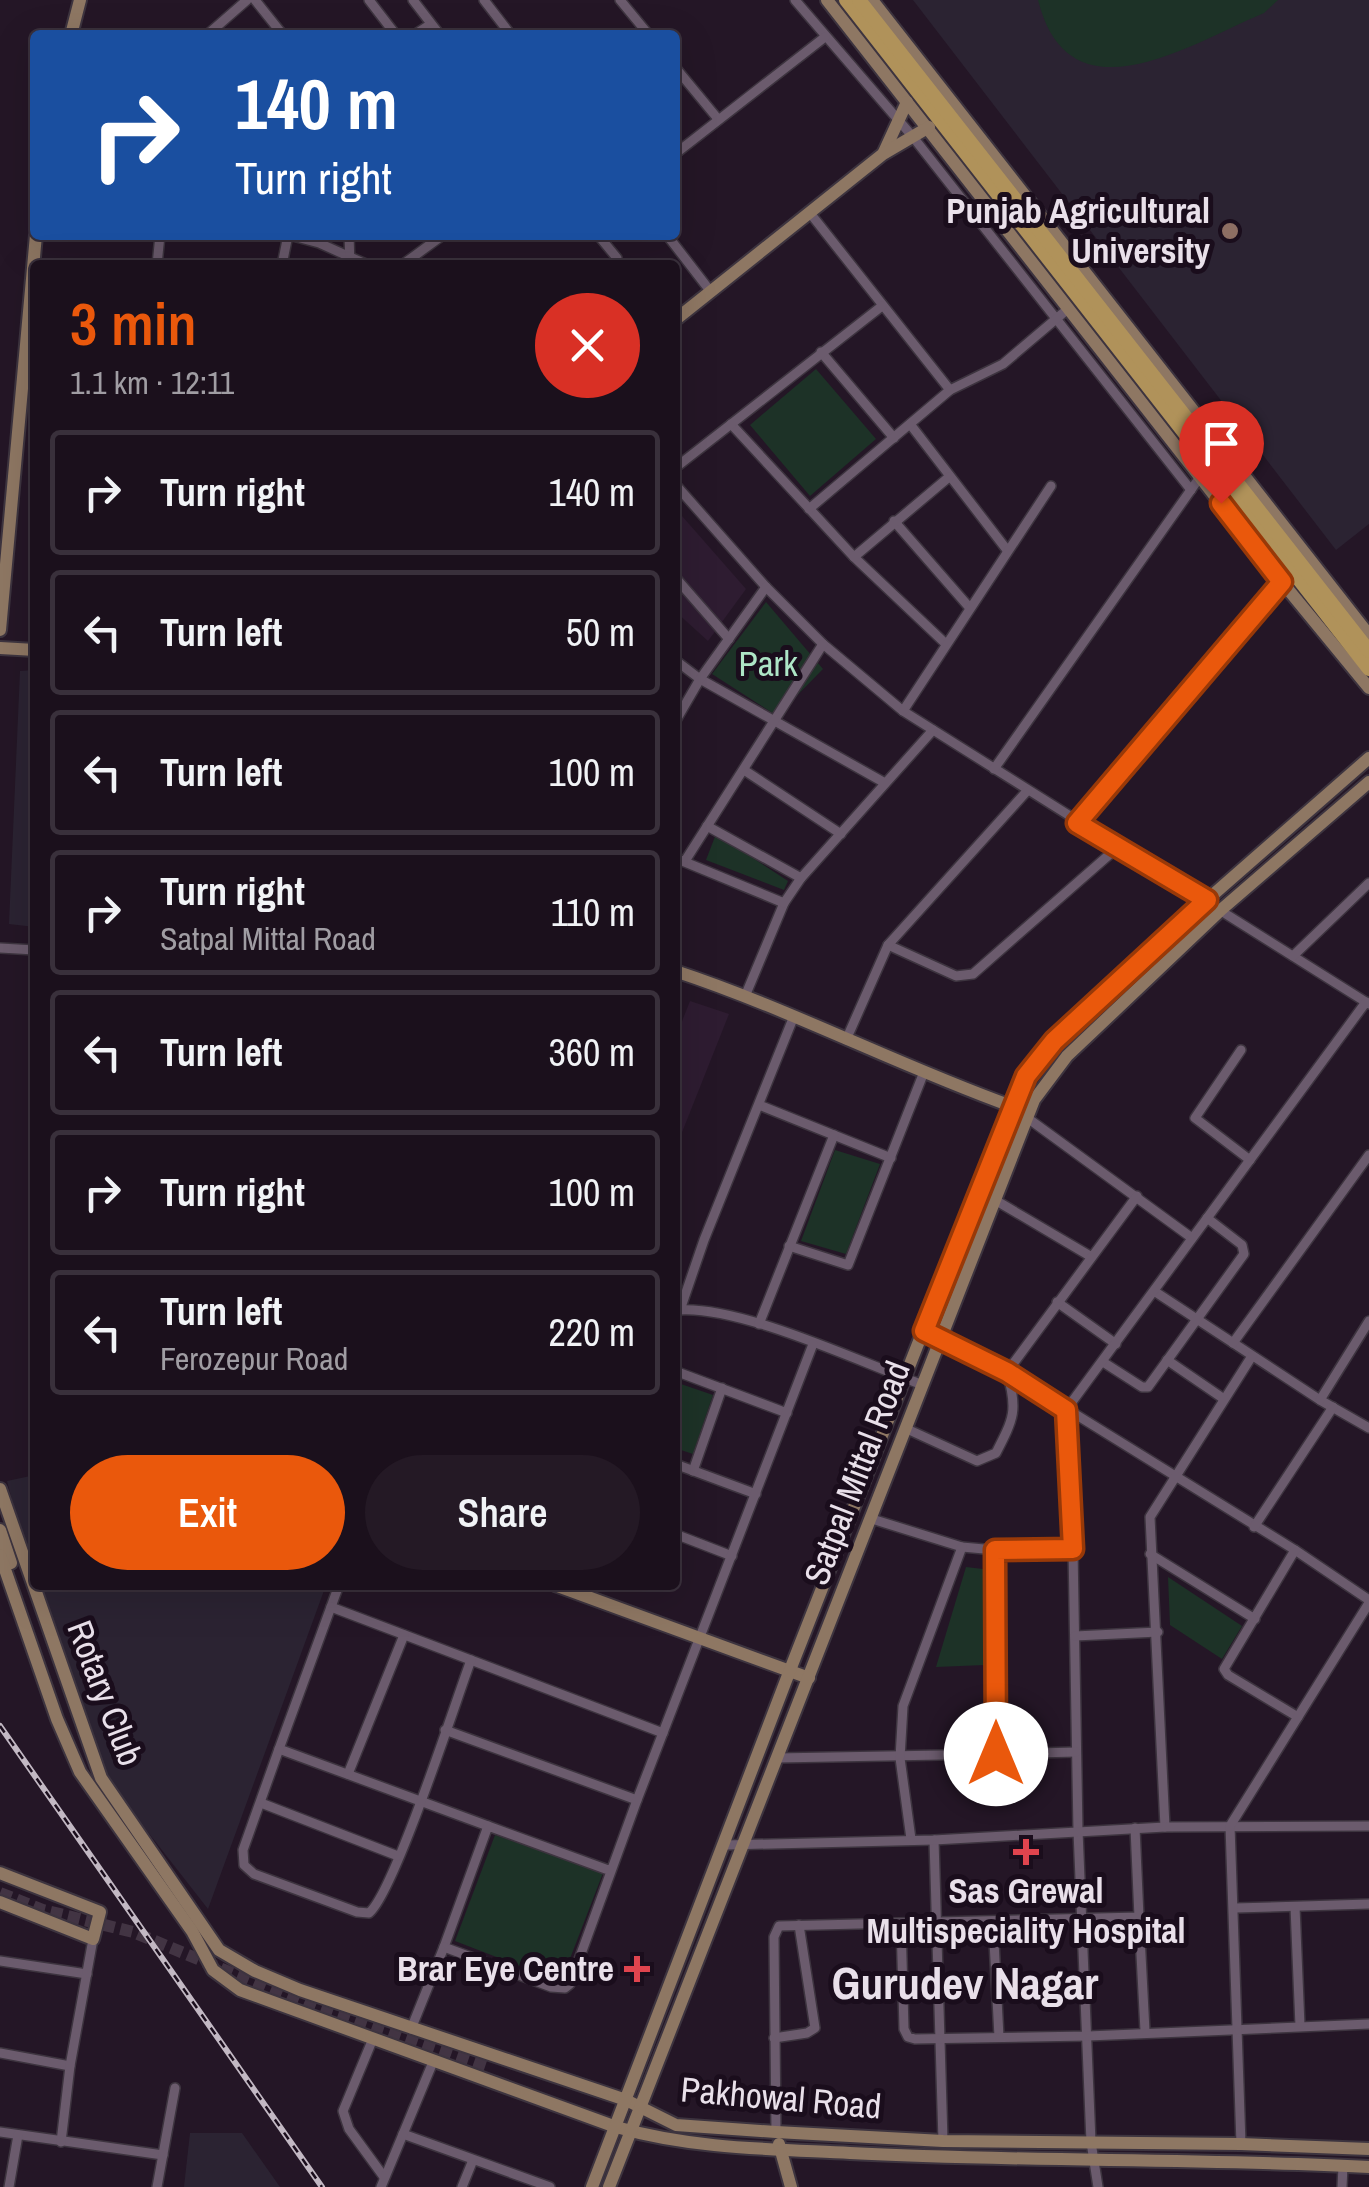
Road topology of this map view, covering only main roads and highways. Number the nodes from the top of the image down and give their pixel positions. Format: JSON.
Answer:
{"nodes":[{"id":1,"x":846,"y":0,"type":"edge"},
{"id":2,"x":859,"y":0,"type":"edge"},
{"id":3,"x":1369,"y":651,"type":"edge"},
{"id":4,"x":1369,"y":669,"type":"edge"}],
"edges":[{"from":1,"to":4,"type":"main road"},
{"from":2,"to":3,"type":"main road"}]}
